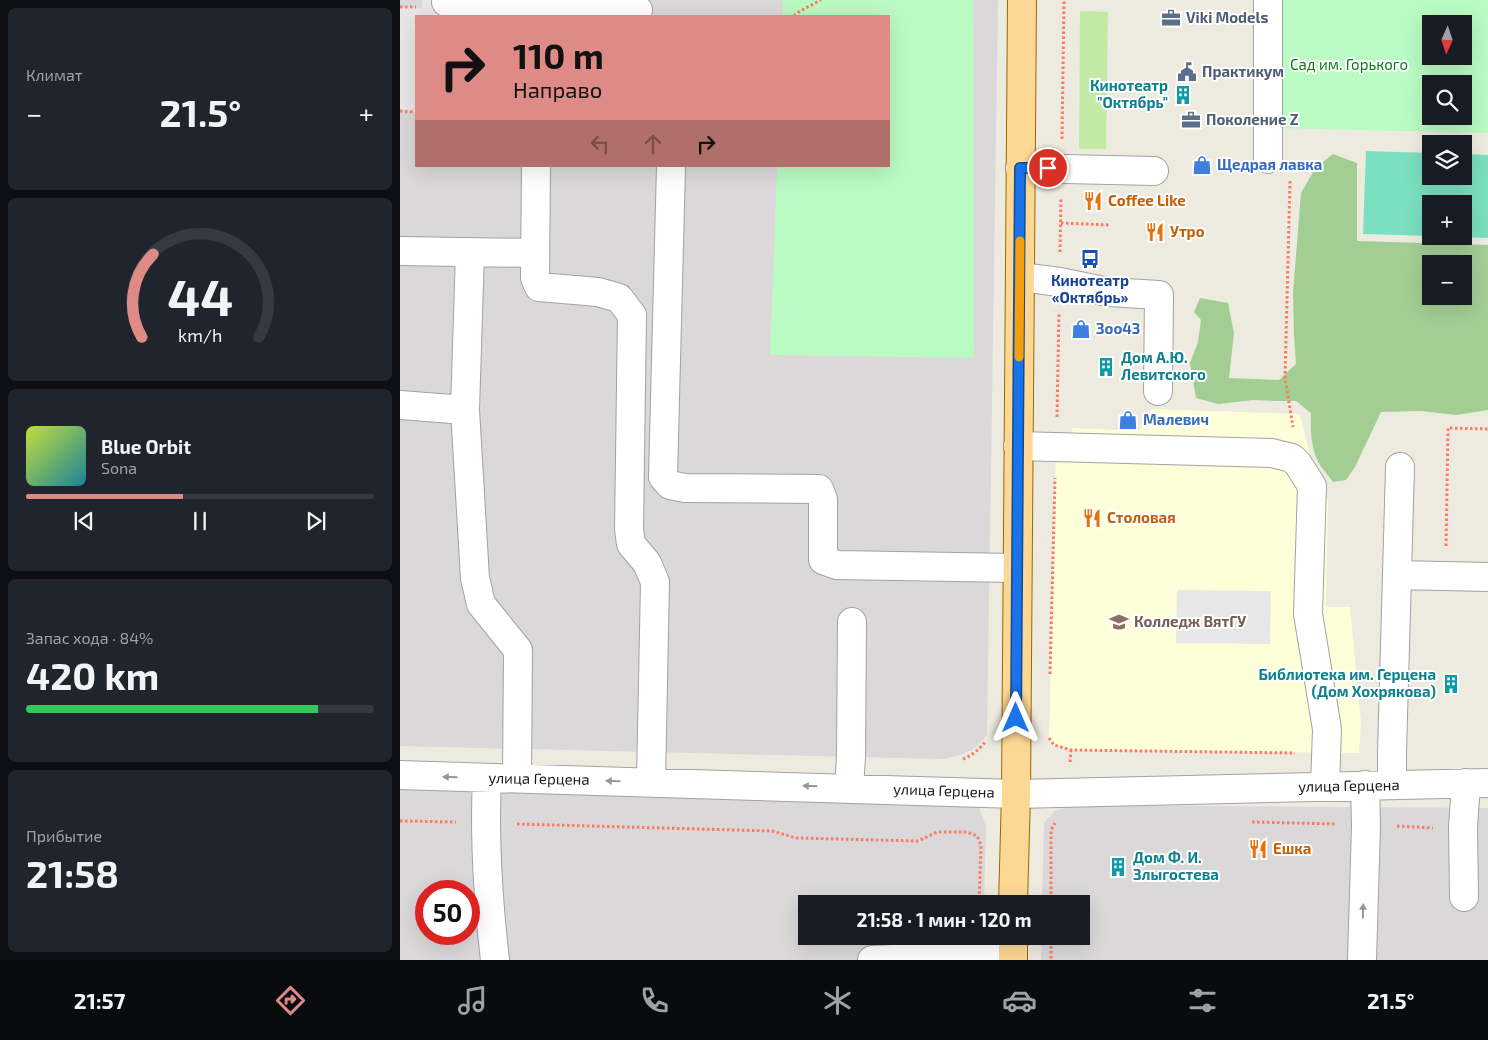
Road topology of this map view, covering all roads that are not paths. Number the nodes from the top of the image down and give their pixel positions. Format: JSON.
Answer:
{"nodes":[{"id":1,"x":1022,"y":0,"type":"edge"},
{"id":2,"x":1268,"y":0,"type":"edge"},
{"id":3,"x":445,"y":6,"type":"edge"},
{"id":4,"x":638,"y":10,"type":"dead end"},
{"id":5,"x":1268,"y":159,"type":"road end"},
{"id":6,"x":536,"y":167,"type":"edge"},
{"id":7,"x":671,"y":167,"type":"edge"},
{"id":8,"x":1020,"y":168,"type":"junction"},
{"id":9,"x":1154,"y":171,"type":"dead end"},
{"id":10,"x":400,"y":250,"type":"edge"},
{"id":11,"x":470,"y":252,"type":"junction"},
{"id":12,"x":535,"y":253,"type":"junction"},
{"id":13,"x":1020,"y":277,"type":"junction"},
{"id":14,"x":1158,"y":391,"type":"dead end"},
{"id":15,"x":400,"y":404,"type":"edge"},
{"id":16,"x":465,"y":410,"type":"junction"},
{"id":17,"x":1018,"y":446,"type":"junction"},
{"id":18,"x":1400,"y":467,"type":"dead end"},
{"id":19,"x":1017,"y":568,"type":"junction"},
{"id":20,"x":1397,"y":575,"type":"junction"},
{"id":21,"x":1488,"y":577,"type":"edge"},
{"id":22,"x":852,"y":622,"type":"dead end"},
{"id":23,"x":400,"y":775,"type":"edge"},
{"id":24,"x":487,"y":778,"type":"junction"},
{"id":25,"x":517,"y":778,"type":"junction"},
{"id":26,"x":651,"y":782,"type":"junction"},
{"id":27,"x":1477,"y":783,"type":"edge"},
{"id":28,"x":1392,"y":784,"type":"junction"},
{"id":29,"x":1365,"y":785,"type":"junction"},
{"id":30,"x":1326,"y":786,"type":"junction"},
{"id":31,"x":849,"y":788,"type":"junction"},
{"id":32,"x":1016,"y":794,"type":"junction"},
{"id":33,"x":1013,"y":895,"type":"edge"},
{"id":34,"x":1464,"y":897,"type":"dead end"},
{"id":35,"x":1013,"y":950,"type":"edge"},
{"id":36,"x":495,"y":960,"type":"edge"},
{"id":37,"x":872,"y":960,"type":"edge"},
{"id":38,"x":1362,"y":960,"type":"edge"}],
"edges":[{"from":1,"to":8,"type":"main road"},
{"from":2,"to":5,"type":"street"},
{"from":3,"to":4,"type":"street"},
{"from":6,"to":12,"type":"street"},
{"from":7,"to":19,"type":"street"},
{"from":8,"to":9,"type":"street"},
{"from":8,"to":13,"type":"main road"},
{"from":10,"to":11,"type":"street"},
{"from":11,"to":12,"type":"street"},
{"from":11,"to":16,"type":"street"},
{"from":12,"to":26,"type":"street"},
{"from":13,"to":14,"type":"street"},
{"from":13,"to":17,"type":"main road"},
{"from":15,"to":16,"type":"street"},
{"from":16,"to":25,"type":"street"},
{"from":17,"to":19,"type":"main road"},
{"from":17,"to":30,"type":"street"},
{"from":18,"to":20,"type":"street"},
{"from":19,"to":32,"type":"main road"},
{"from":20,"to":21,"type":"street"},
{"from":20,"to":28,"type":"street"},
{"from":22,"to":31,"type":"street"},
{"from":24,"to":23,"type":"street","name":"улица Герцена","one_way":true},
{"from":24,"to":25,"type":"street","name":"улица Герцена"},
{"from":24,"to":36,"type":"street"},
{"from":26,"to":25,"type":"street","name":"улица Герцена","one_way":true},
{"from":31,"to":26,"type":"street","name":"улица Герцена","one_way":true},
{"from":27,"to":28,"type":"street","name":"улица Герцена"},
{"from":27,"to":34,"type":"street"},
{"from":28,"to":29,"type":"street","name":"улица Герцена"},
{"from":29,"to":30,"type":"street","name":"улица Герцена"},
{"from":38,"to":29,"type":"street","one_way":true},
{"from":30,"to":32,"type":"street","name":"улица Герцена"},
{"from":31,"to":32,"type":"street","name":"улица Герцена"},
{"from":32,"to":33,"type":"main road"},
{"from":35,"to":37,"type":"street"}]}
